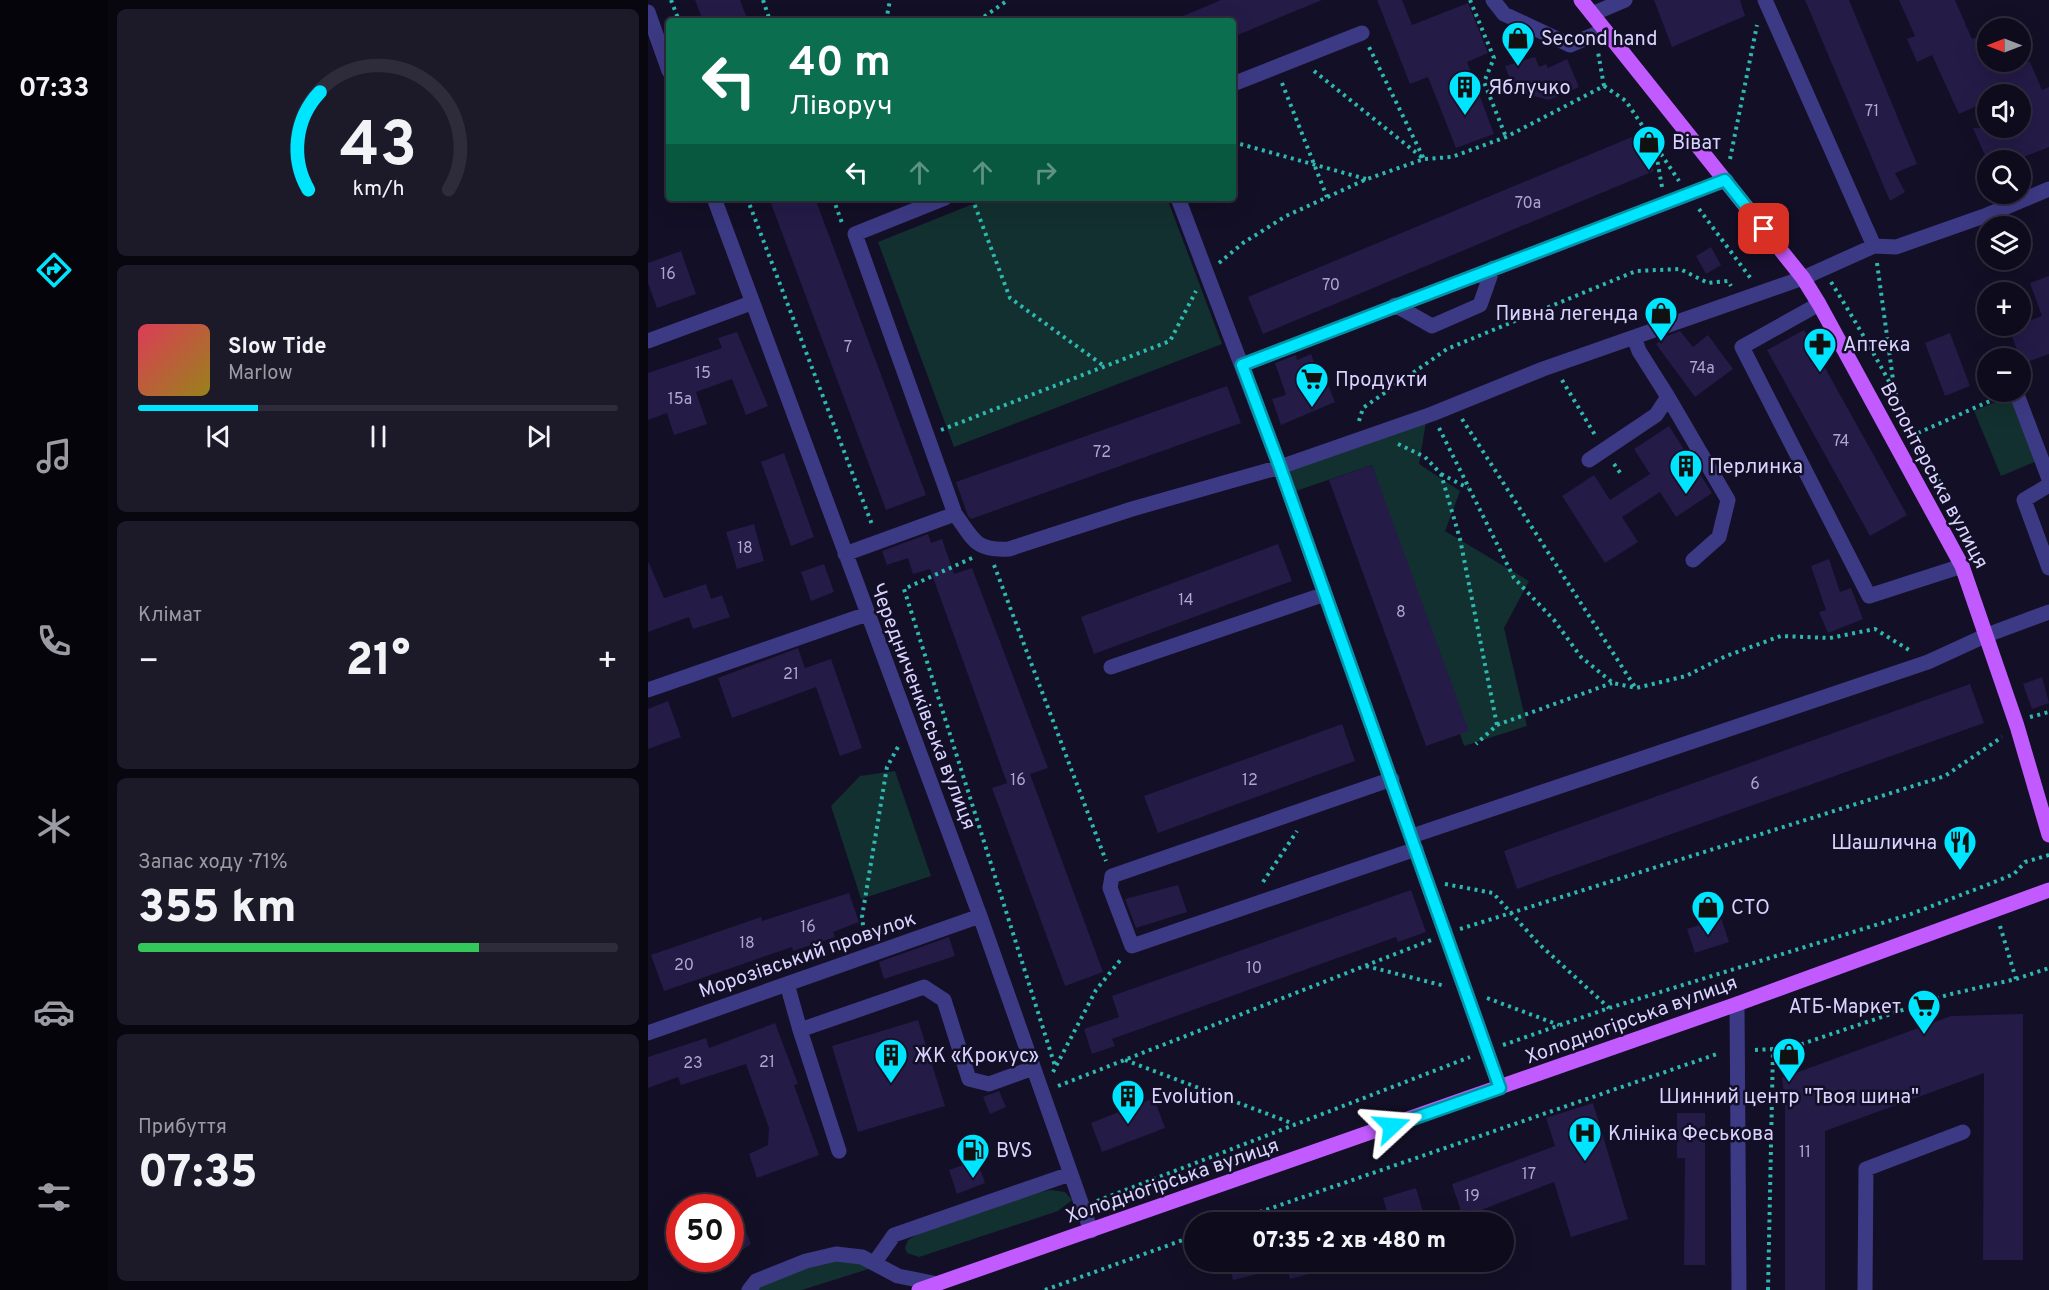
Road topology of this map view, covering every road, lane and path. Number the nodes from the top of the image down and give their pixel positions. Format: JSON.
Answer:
{"nodes":[{"id":1,"x":671,"y":0,"type":"edge"},
{"id":2,"x":763,"y":0,"type":"edge"},
{"id":3,"x":890,"y":0,"type":"edge"},
{"id":4,"x":1008,"y":0,"type":"edge"},
{"id":5,"x":1470,"y":0,"type":"edge"},
{"id":6,"x":1492,"y":0,"type":"edge"},
{"id":7,"x":1581,"y":0,"type":"edge"},
{"id":8,"x":1625,"y":0,"type":"edge"},
{"id":9,"x":1765,"y":0,"type":"edge"},
{"id":10,"x":648,"y":12,"type":"edge"},
{"id":11,"x":1592,"y":14,"type":"junction"},
{"id":12,"x":678,"y":18,"type":"edge"},
{"id":13,"x":769,"y":18,"type":"edge"},
{"id":14,"x":887,"y":18,"type":"edge"},
{"id":15,"x":982,"y":18,"type":"edge"},
{"id":16,"x":1757,"y":23,"type":"dead end"},
{"id":17,"x":1605,"y":30,"type":"junction"},
{"id":18,"x":1362,"y":33,"type":"joint"},
{"id":19,"x":1598,"y":52,"type":"dead end"},
{"id":20,"x":1300,"y":59,"type":"junction"},
{"id":21,"x":666,"y":63,"type":"edge"},
{"id":22,"x":1277,"y":68,"type":"junction"},
{"id":23,"x":1236,"y":83,"type":"edge"},
{"id":24,"x":1506,"y":137,"type":"junction"},
{"id":25,"x":1236,"y":143,"type":"edge"},
{"id":26,"x":1655,"y":144,"type":"dead end"},
{"id":27,"x":1424,"y":159,"type":"junction"},
{"id":28,"x":1313,"y":164,"type":"junction"},
{"id":29,"x":1367,"y":180,"type":"junction"},
{"id":30,"x":1725,"y":180,"type":"junction"},
{"id":31,"x":2049,"y":189,"type":"edge"},
{"id":32,"x":1327,"y":197,"type":"junction"},
{"id":33,"x":715,"y":201,"type":"edge"},
{"id":34,"x":748,"y":201,"type":"edge"},
{"id":35,"x":938,"y":201,"type":"edge"},
{"id":36,"x":973,"y":201,"type":"edge"},
{"id":37,"x":1179,"y":201,"type":"edge"},
{"id":38,"x":1668,"y":202,"type":"junction"},
{"id":39,"x":1874,"y":246,"type":"junction"},
{"id":40,"x":1493,"y":268,"type":"junction"},
{"id":41,"x":1206,"y":272,"type":"junction"},
{"id":42,"x":1803,"y":278,"type":"junction"},
{"id":43,"x":1739,"y":299,"type":"junction"},
{"id":44,"x":751,"y":303,"type":"junction"},
{"id":45,"x":1819,"y":304,"type":"junction"},
{"id":46,"x":1395,"y":305,"type":"junction"},
{"id":47,"x":1634,"y":337,"type":"junction"},
{"id":48,"x":648,"y":341,"type":"edge"},
{"id":49,"x":1242,"y":365,"type":"junction"},
{"id":50,"x":1104,"y":366,"type":"junction"},
{"id":51,"x":1543,"y":369,"type":"junction"},
{"id":52,"x":1895,"y":390,"type":"dead end"},
{"id":53,"x":1668,"y":397,"type":"junction"},
{"id":54,"x":1990,"y":402,"type":"edge"},
{"id":55,"x":2013,"y":402,"type":"edge"},
{"id":56,"x":1453,"y":405,"type":"junction"},
{"id":57,"x":1432,"y":414,"type":"junction"},
{"id":58,"x":1918,"y":433,"type":"dead end"},
{"id":59,"x":1375,"y":434,"type":"junction"},
{"id":60,"x":927,"y":435,"type":"junction"},
{"id":61,"x":1353,"y":442,"type":"junction"},
{"id":62,"x":1604,"y":450,"type":"junction"},
{"id":63,"x":1589,"y":459,"type":"dead end"},
{"id":64,"x":1280,"y":467,"type":"junction"},
{"id":65,"x":1441,"y":474,"type":"junction"},
{"id":66,"x":1621,"y":474,"type":"dead end"},
{"id":67,"x":2049,"y":479,"type":"edge"},
{"id":68,"x":2049,"y":485,"type":"edge"},
{"id":69,"x":1468,"y":488,"type":"junction"},
{"id":70,"x":955,"y":514,"type":"junction"},
{"id":71,"x":878,"y":542,"type":"junction"},
{"id":72,"x":989,"y":550,"type":"junction"},
{"id":73,"x":845,"y":554,"type":"junction"},
{"id":74,"x":1693,"y":560,"type":"dead end"},
{"id":75,"x":1962,"y":566,"type":"junction"},
{"id":76,"x":2049,"y":568,"type":"edge"},
{"id":77,"x":1325,"y":594,"type":"junction"},
{"id":78,"x":2049,"y":612,"type":"edge"},
{"id":79,"x":867,"y":614,"type":"junction"},
{"id":80,"x":1987,"y":635,"type":"junction"},
{"id":81,"x":1928,"y":662,"type":"junction"},
{"id":82,"x":1112,"y":667,"type":"dead end"},
{"id":83,"x":1613,"y":683,"type":"junction"},
{"id":84,"x":1636,"y":688,"type":"junction"},
{"id":85,"x":648,"y":690,"type":"edge"},
{"id":86,"x":2049,"y":712,"type":"edge"},
{"id":87,"x":910,"y":726,"type":"junction"},
{"id":88,"x":1497,"y":726,"type":"junction"},
{"id":89,"x":2018,"y":726,"type":"junction"},
{"id":90,"x":1476,"y":744,"type":"dead end"},
{"id":91,"x":1392,"y":779,"type":"junction"},
{"id":92,"x":1315,"y":806,"type":"junction"},
{"id":93,"x":2049,"y":835,"type":"edge"},
{"id":94,"x":1414,"y":843,"type":"junction"},
{"id":95,"x":2049,"y":855,"type":"edge"},
{"id":96,"x":1112,"y":876,"type":"junction"},
{"id":97,"x":1428,"y":880,"type":"junction"},
{"id":98,"x":1987,"y":885,"type":"junction"},
{"id":99,"x":2049,"y":890,"type":"edge"},
{"id":100,"x":1245,"y":908,"type":"junction"},
{"id":101,"x":1995,"y":909,"type":"junction"},
{"id":102,"x":1511,"y":912,"type":"junction"},
{"id":103,"x":980,"y":916,"type":"junction"},
{"id":104,"x":1446,"y":933,"type":"junction"},
{"id":105,"x":1424,"y":944,"type":"dead end"},
{"id":106,"x":1132,"y":946,"type":"junction"},
{"id":107,"x":867,"y":955,"type":"junction"},
{"id":108,"x":1366,"y":966,"type":"junction"},
{"id":109,"x":2049,"y":968,"type":"edge"},
{"id":110,"x":2016,"y":979,"type":"junction"},
{"id":111,"x":787,"y":984,"type":"junction"},
{"id":112,"x":1466,"y":991,"type":"junction"},
{"id":113,"x":1737,"y":1004,"type":"junction"},
{"id":114,"x":1610,"y":1008,"type":"junction"},
{"id":115,"x":1559,"y":1025,"type":"junction"},
{"id":116,"x":800,"y":1030,"type":"junction"},
{"id":117,"x":648,"y":1032,"type":"edge"},
{"id":118,"x":1773,"y":1049,"type":"junction"},
{"id":119,"x":1487,"y":1050,"type":"junction"},
{"id":120,"x":1738,"y":1051,"type":"junction"},
{"id":121,"x":1125,"y":1060,"type":"junction"},
{"id":122,"x":1056,"y":1066,"type":"junction"},
{"id":123,"x":1033,"y":1068,"type":"junction"},
{"id":124,"x":1500,"y":1088,"type":"junction"},
{"id":125,"x":1041,"y":1092,"type":"junction"},
{"id":126,"x":1294,"y":1125,"type":"junction"},
{"id":127,"x":1963,"y":1132,"type":"dead end"},
{"id":128,"x":838,"y":1151,"type":"dead end"},
{"id":129,"x":1070,"y":1174,"type":"junction"},
{"id":130,"x":1082,"y":1206,"type":"junction"},
{"id":131,"x":1259,"y":1212,"type":"edge"},
{"id":132,"x":1091,"y":1231,"type":"junction"},
{"id":133,"x":1184,"y":1240,"type":"edge"},
{"id":134,"x":875,"y":1262,"type":"junction"},
{"id":135,"x":938,"y":1284,"type":"junction"},
{"id":136,"x":748,"y":1290,"type":"edge"},
{"id":137,"x":919,"y":1290,"type":"edge"},
{"id":138,"x":1045,"y":1290,"type":"edge"},
{"id":139,"x":1739,"y":1290,"type":"edge"},
{"id":140,"x":1768,"y":1290,"type":"edge"},
{"id":141,"x":1865,"y":1290,"type":"edge"}],
"edges":[{"from":1,"to":12,"type":"path"},
{"from":2,"to":13,"type":"path"},
{"from":3,"to":14,"type":"path"},
{"from":4,"to":15,"type":"path"},
{"from":5,"to":24,"type":"path"},
{"from":6,"to":17,"type":"street"},
{"from":7,"to":11,"type":"main road","name":"Волонтерська вулиця"},
{"from":8,"to":11,"type":"street"},
{"from":9,"to":39,"type":"street"},
{"from":10,"to":21,"type":"street"},
{"from":11,"to":17,"type":"main road","name":"Волонтерська вулиця"},
{"from":16,"to":30,"type":"path"},
{"from":17,"to":30,"type":"main road","name":"Волонтерська вулиця"},
{"from":18,"to":20,"type":"street"},
{"from":18,"to":27,"type":"path"},
{"from":19,"to":24,"type":"path"},
{"from":20,"to":22,"type":"street"},
{"from":20,"to":27,"type":"path"},
{"from":22,"to":23,"type":"street"},
{"from":22,"to":28,"type":"path"},
{"from":24,"to":27,"type":"path"},
{"from":25,"to":28,"type":"path"},
{"from":26,"to":38,"type":"path"},
{"from":27,"to":29,"type":"path"},
{"from":28,"to":29,"type":"path"},
{"from":28,"to":32,"type":"path"},
{"from":29,"to":32,"type":"path"},
{"from":30,"to":38,"type":"street"},
{"from":30,"to":42,"type":"main road","name":"Волонтерська вулиця"},
{"from":31,"to":39,"type":"street"},
{"from":32,"to":41,"type":"path"},
{"from":33,"to":44,"type":"street","name":"Чередниченківська вулиця"},
{"from":34,"to":71,"type":"path"},
{"from":35,"to":60,"type":"street"},
{"from":36,"to":50,"type":"path"},
{"from":37,"to":41,"type":"street"},
{"from":38,"to":40,"type":"street"},
{"from":39,"to":42,"type":"street"},
{"from":39,"to":52,"type":"path"},
{"from":40,"to":46,"type":"street"},
{"from":40,"to":46,"type":"street"},
{"from":41,"to":49,"type":"street"},
{"from":41,"to":50,"type":"path"},
{"from":42,"to":43,"type":"street"},
{"from":42,"to":45,"type":"main road","name":"Волонтерська вулиця"},
{"from":43,"to":47,"type":"street"},
{"from":43,"to":61,"type":"path"},
{"from":44,"to":48,"type":"street"},
{"from":44,"to":73,"type":"street","name":"Чередниченківська вулиця"},
{"from":45,"to":75,"type":"main road","name":"Волонтерська вулиця"},
{"from":45,"to":75,"type":"street"},
{"from":46,"to":49,"type":"street"},
{"from":47,"to":51,"type":"street"},
{"from":47,"to":53,"type":"street"},
{"from":49,"to":64,"type":"street"},
{"from":50,"to":60,"type":"path"},
{"from":51,"to":56,"type":"street"},
{"from":51,"to":62,"type":"path"},
{"from":53,"to":62,"type":"street"},
{"from":53,"to":74,"type":"street"},
{"from":54,"to":58,"type":"path"},
{"from":55,"to":67,"type":"street"},
{"from":56,"to":57,"type":"street"},
{"from":56,"to":84,"type":"path"},
{"from":57,"to":59,"type":"street"},
{"from":57,"to":69,"type":"path"},
{"from":59,"to":61,"type":"street"},
{"from":59,"to":65,"type":"path"},
{"from":60,"to":70,"type":"street"},
{"from":61,"to":64,"type":"street"},
{"from":62,"to":63,"type":"street"},
{"from":62,"to":66,"type":"path"},
{"from":64,"to":72,"type":"street"},
{"from":64,"to":77,"type":"street"},
{"from":65,"to":69,"type":"path"},
{"from":65,"to":88,"type":"path"},
{"from":68,"to":76,"type":"street"},
{"from":69,"to":83,"type":"path"},
{"from":70,"to":71,"type":"street"},
{"from":70,"to":72,"type":"street"},
{"from":71,"to":73,"type":"street"},
{"from":72,"to":96,"type":"path"},
{"from":72,"to":122,"type":"path"},
{"from":73,"to":79,"type":"street","name":"Чередниченківська вулиця"},
{"from":75,"to":80,"type":"main road","name":"Волонтерська вулиця"},
{"from":77,"to":82,"type":"street"},
{"from":77,"to":91,"type":"street"},
{"from":78,"to":80,"type":"street"},
{"from":79,"to":85,"type":"street"},
{"from":79,"to":87,"type":"street","name":"Чередниченківська вулиця"},
{"from":80,"to":81,"type":"street"},
{"from":80,"to":89,"type":"main road","name":"Волонтерська вулиця"},
{"from":81,"to":84,"type":"path"},
{"from":81,"to":94,"type":"street"},
{"from":83,"to":84,"type":"path"},
{"from":83,"to":88,"type":"path"},
{"from":86,"to":89,"type":"path"},
{"from":87,"to":103,"type":"street","name":"Чередниченківська вулиця"},
{"from":87,"to":107,"type":"path"},
{"from":88,"to":90,"type":"path"},
{"from":89,"to":93,"type":"main road","name":"Волонтерська вулиця"},
{"from":89,"to":102,"type":"path"},
{"from":91,"to":92,"type":"street"},
{"from":91,"to":94,"type":"street"},
{"from":92,"to":96,"type":"street"},
{"from":92,"to":100,"type":"path"},
{"from":94,"to":97,"type":"street"},
{"from":94,"to":100,"type":"street"},
{"from":95,"to":98,"type":"path"},
{"from":96,"to":106,"type":"street"},
{"from":97,"to":102,"type":"path"},
{"from":97,"to":104,"type":"street"},
{"from":98,"to":101,"type":"path"},
{"from":98,"to":114,"type":"path"},
{"from":99,"to":101,"type":"main road","name":"Холодногірська вулиця"},
{"from":100,"to":106,"type":"street"},
{"from":101,"to":110,"type":"path"},
{"from":101,"to":113,"type":"main road","name":"Холодногірська вулиця"},
{"from":102,"to":104,"type":"path"},
{"from":102,"to":114,"type":"path"},
{"from":103,"to":107,"type":"street","name":"Морозівський провулок"},
{"from":103,"to":123,"type":"street","name":"Чередниченківська вулиця"},
{"from":104,"to":112,"type":"street"},
{"from":105,"to":108,"type":"path"},
{"from":106,"to":122,"type":"path"},
{"from":107,"to":111,"type":"street","name":"Морозівський провулок"},
{"from":108,"to":112,"type":"path"},
{"from":108,"to":121,"type":"path"},
{"from":109,"to":110,"type":"path"},
{"from":110,"to":118,"type":"path"},
{"from":111,"to":116,"type":"street"},
{"from":111,"to":117,"type":"street","name":"Морозівський провулок"},
{"from":112,"to":115,"type":"path"},
{"from":112,"to":119,"type":"street"},
{"from":113,"to":120,"type":"street"},
{"from":113,"to":124,"type":"main road","name":"Холодногірська вулиця"},
{"from":114,"to":115,"type":"path"},
{"from":115,"to":119,"type":"path"},
{"from":116,"to":123,"type":"street"},
{"from":116,"to":128,"type":"street"},
{"from":118,"to":120,"type":"path"},
{"from":118,"to":140,"type":"path"},
{"from":119,"to":124,"type":"street"},
{"from":119,"to":126,"type":"path"},
{"from":120,"to":131,"type":"path"},
{"from":120,"to":139,"type":"street"},
{"from":121,"to":125,"type":"path"},
{"from":121,"to":126,"type":"path"},
{"from":122,"to":125,"type":"path"},
{"from":123,"to":125,"type":"street","name":"Чередниченківська вулиця"},
{"from":124,"to":132,"type":"main road","name":"Холодногірська вулиця"},
{"from":125,"to":129,"type":"street","name":"Чередниченківська вулиця"},
{"from":126,"to":130,"type":"path"},
{"from":127,"to":141,"type":"street"},
{"from":129,"to":130,"type":"street","name":"Чередниченківська вулиця"},
{"from":129,"to":134,"type":"street"},
{"from":130,"to":132,"type":"street","name":"Чередниченківська вулиця"},
{"from":132,"to":135,"type":"main road","name":"Холодногірська вулиця"},
{"from":133,"to":138,"type":"path"},
{"from":134,"to":135,"type":"street"},
{"from":134,"to":136,"type":"street"},
{"from":135,"to":137,"type":"main road","name":"Холодногірська вулиця"}]}
